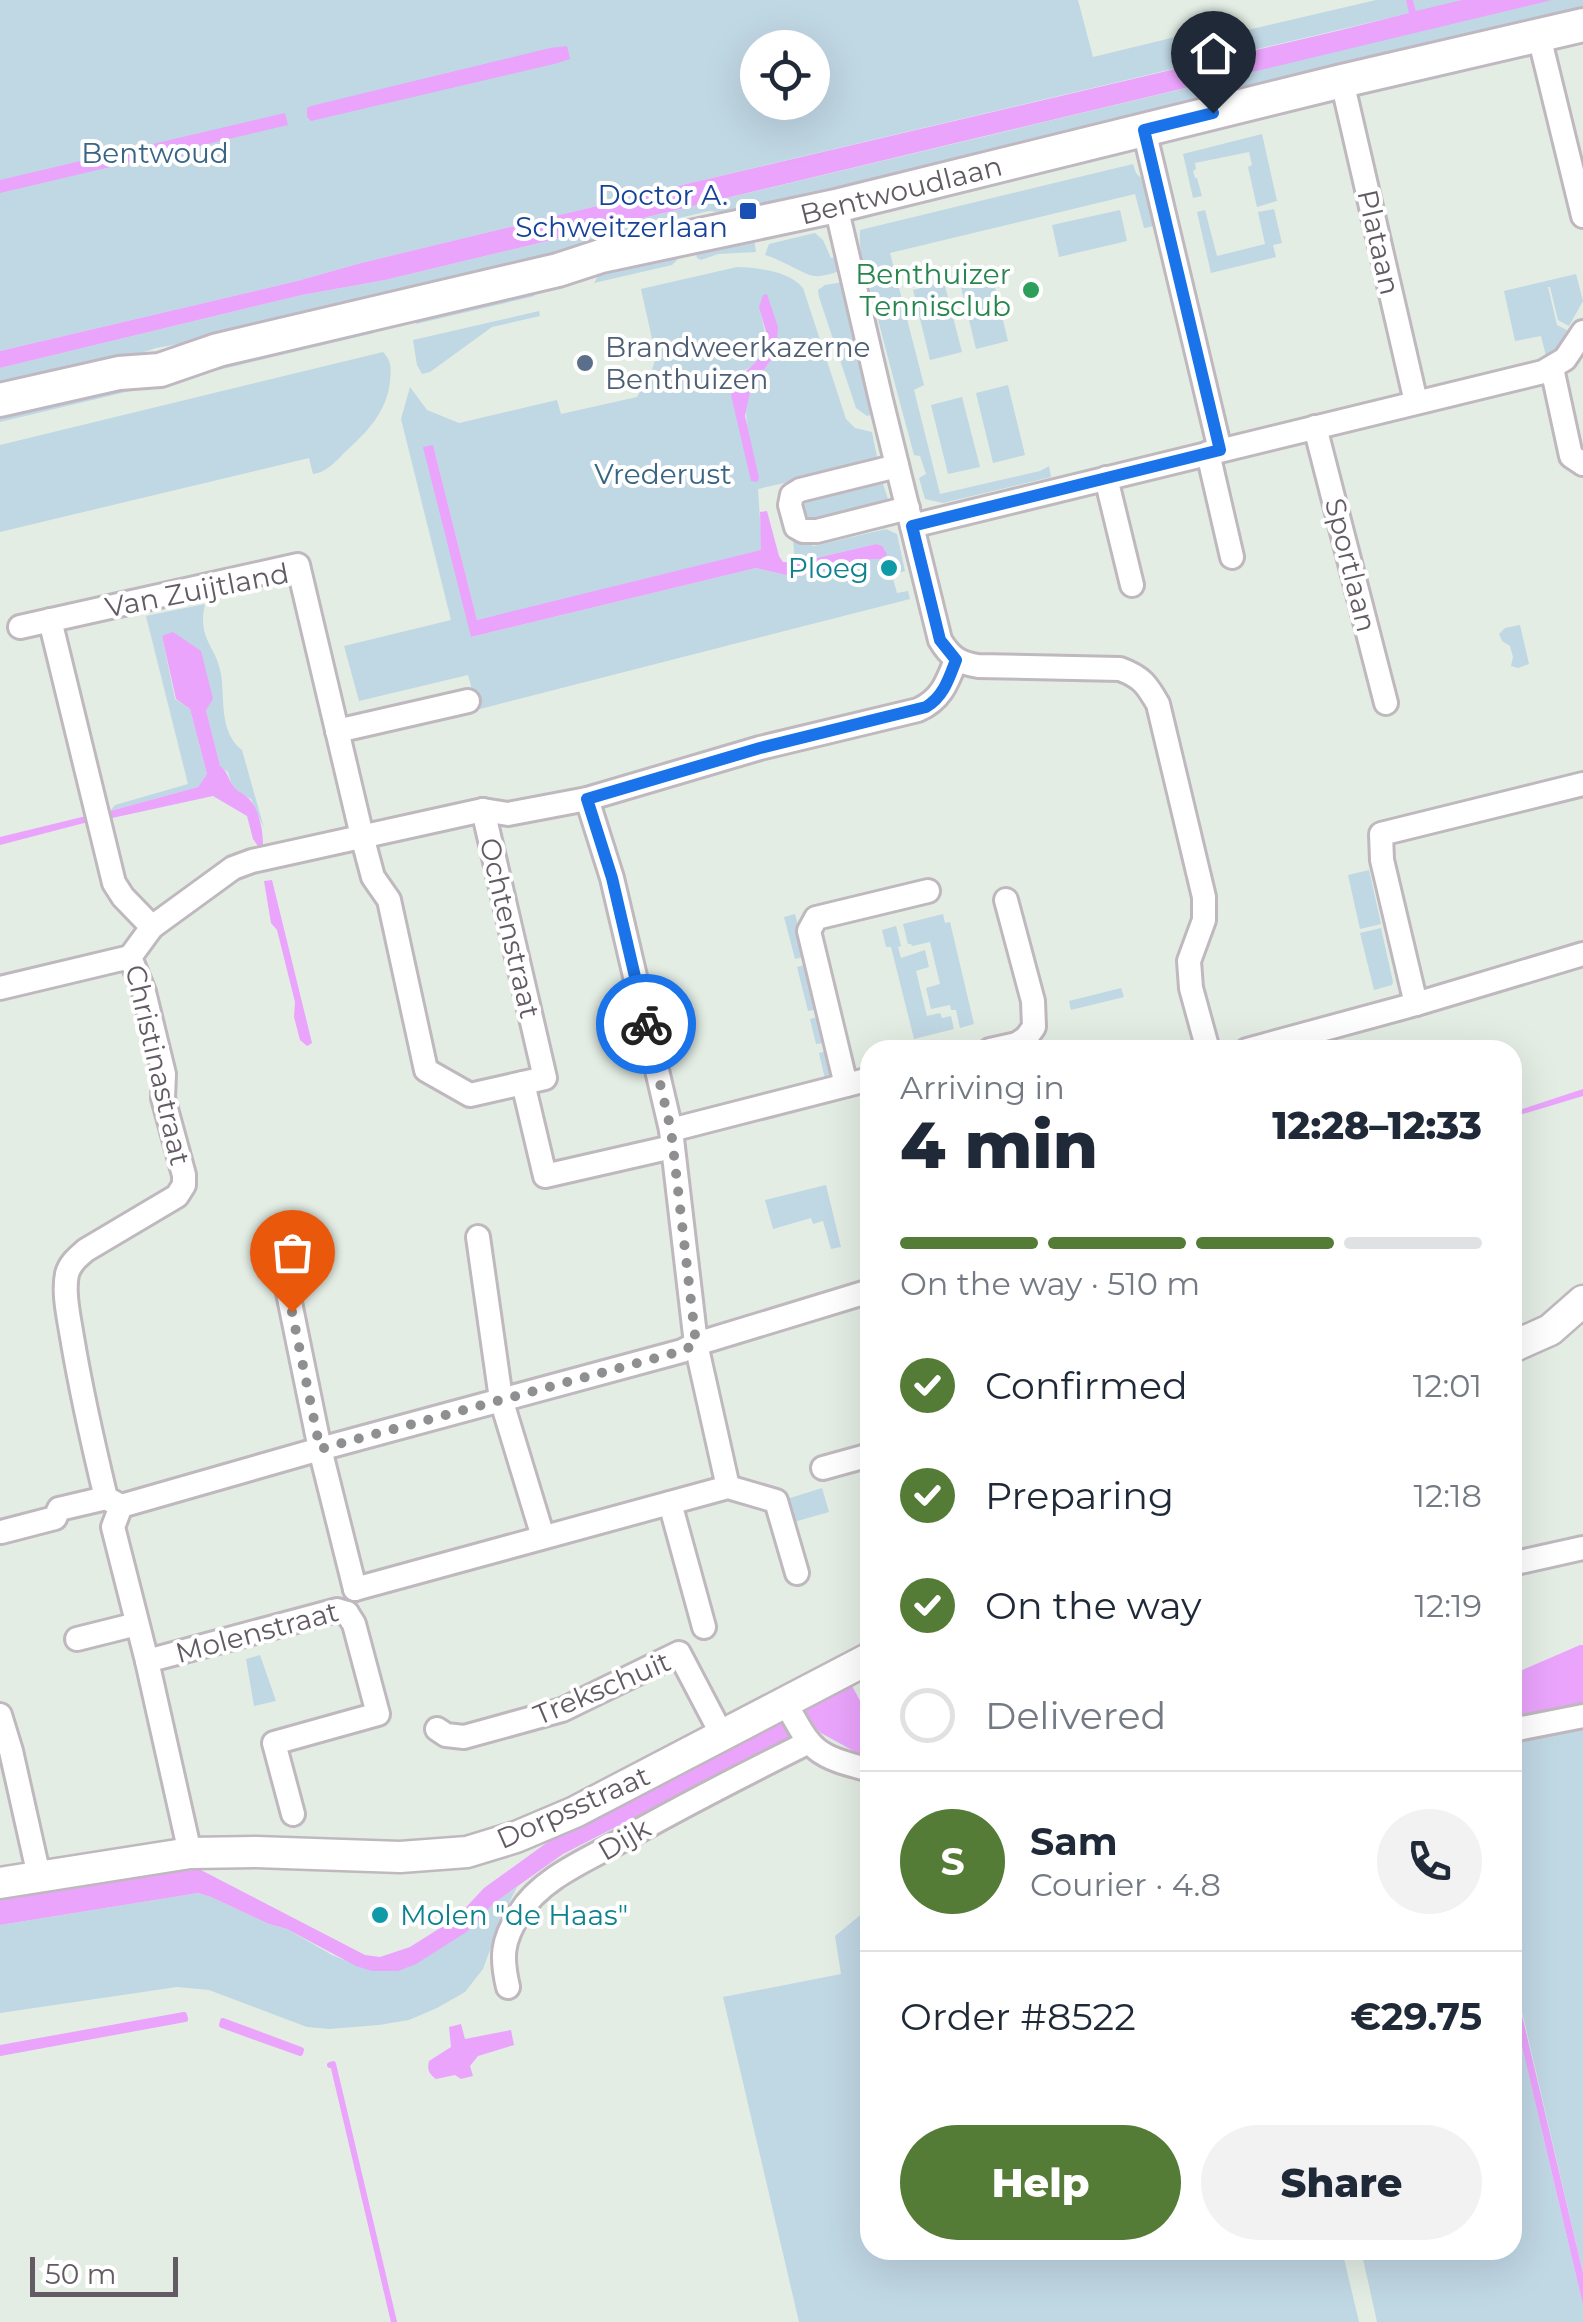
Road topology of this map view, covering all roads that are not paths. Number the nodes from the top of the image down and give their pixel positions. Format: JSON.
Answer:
{"nodes":[{"id":1,"x":1583,"y":26,"type":"edge"},
{"id":2,"x":1539,"y":36,"type":"junction"},
{"id":3,"x":1342,"y":82,"type":"junction"},
{"id":4,"x":1144,"y":130,"type":"junction"},
{"id":5,"x":836,"y":206,"type":"junction"},
{"id":6,"x":1583,"y":216,"type":"edge"},
{"id":7,"x":1583,"y":332,"type":"edge"},
{"id":8,"x":1552,"y":368,"type":"junction"},
{"id":9,"x":0,"y":400,"type":"edge"},
{"id":10,"x":1416,"y":402,"type":"junction"},
{"id":11,"x":1316,"y":427,"type":"junction"},
{"id":12,"x":1214,"y":452,"type":"junction"},
{"id":13,"x":1583,"y":464,"type":"edge"},
{"id":14,"x":897,"y":466,"type":"junction"},
{"id":15,"x":1106,"y":478,"type":"junction"},
{"id":16,"x":910,"y":517,"type":"junction"},
{"id":17,"x":1232,"y":558,"type":"dead end"},
{"id":18,"x":1132,"y":585,"type":"dead end"},
{"id":19,"x":50,"y":620,"type":"junction"},
{"id":20,"x":20,"y":627,"type":"dead end"},
{"id":21,"x":956,"y":660,"type":"junction"},
{"id":22,"x":468,"y":700,"type":"dead end"},
{"id":23,"x":1386,"y":703,"type":"dead end"},
{"id":24,"x":337,"y":732,"type":"junction"},
{"id":25,"x":1583,"y":784,"type":"edge"},
{"id":26,"x":587,"y":799,"type":"junction"},
{"id":27,"x":483,"y":810,"type":"junction"},
{"id":28,"x":362,"y":836,"type":"junction"},
{"id":29,"x":928,"y":890,"type":"dead end"},
{"id":30,"x":1006,"y":900,"type":"dead end"},
{"id":31,"x":152,"y":927,"type":"junction"},
{"id":32,"x":1583,"y":954,"type":"edge"},
{"id":33,"x":130,"y":957,"type":"junction"},
{"id":34,"x":0,"y":988,"type":"edge"},
{"id":35,"x":1416,"y":1004,"type":"junction"},
{"id":36,"x":1029,"y":1040,"type":"edge"},
{"id":37,"x":1205,"y":1040,"type":"edge"},
{"id":38,"x":1283,"y":1040,"type":"edge"},
{"id":39,"x":534,"y":1081,"type":"junction"},
{"id":40,"x":860,"y":1082,"type":"edge"},
{"id":41,"x":846,"y":1085,"type":"junction"},
{"id":42,"x":672,"y":1139,"type":"junction"},
{"id":43,"x":478,"y":1238,"type":"dead end"},
{"id":44,"x":284,"y":1278,"type":"dead end"},
{"id":45,"x":860,"y":1294,"type":"edge"},
{"id":46,"x":1583,"y":1301,"type":"edge"},
{"id":47,"x":1522,"y":1343,"type":"edge"},
{"id":48,"x":696,"y":1344,"type":"junction"},
{"id":49,"x":502,"y":1399,"type":"junction"},
{"id":50,"x":320,"y":1449,"type":"junction"},
{"id":51,"x":860,"y":1458,"type":"edge"},
{"id":52,"x":823,"y":1468,"type":"dead end"},
{"id":53,"x":728,"y":1487,"type":"junction"},
{"id":54,"x":113,"y":1502,"type":"junction"},
{"id":55,"x":670,"y":1502,"type":"junction"},
{"id":56,"x":1,"y":1532,"type":"edge"},
{"id":57,"x":542,"y":1537,"type":"junction"},
{"id":58,"x":1583,"y":1548,"type":"edge"},
{"id":59,"x":1522,"y":1562,"type":"edge"},
{"id":60,"x":797,"y":1573,"type":"dead end"},
{"id":61,"x":355,"y":1589,"type":"junction"},
{"id":62,"x":347,"y":1614,"type":"junction"},
{"id":63,"x":137,"y":1624,"type":"junction"},
{"id":64,"x":704,"y":1627,"type":"dead end"},
{"id":65,"x":77,"y":1639,"type":"dead end"},
{"id":66,"x":147,"y":1661,"type":"junction"},
{"id":67,"x":860,"y":1667,"type":"edge"},
{"id":68,"x":0,"y":1715,"type":"edge"},
{"id":69,"x":1583,"y":1716,"type":"edge"},
{"id":70,"x":797,"y":1724,"type":"junction"},
{"id":71,"x":1522,"y":1728,"type":"edge"},
{"id":72,"x":437,"y":1729,"type":"dead end"},
{"id":73,"x":722,"y":1735,"type":"junction"},
{"id":74,"x":860,"y":1767,"type":"edge"},
{"id":75,"x":293,"y":1814,"type":"dead end"},
{"id":76,"x":190,"y":1853,"type":"junction"},
{"id":77,"x":39,"y":1876,"type":"junction"},
{"id":78,"x":0,"y":1883,"type":"edge"},
{"id":79,"x":508,"y":1987,"type":"dead end"}],
"edges":[{"from":1,"to":2,"type":"main road","name":"Bentwoudlaan"},
{"from":2,"to":3,"type":"main road","name":"Bentwoudlaan"},
{"from":2,"to":6,"type":"street"},
{"from":3,"to":4,"type":"main road","name":"Bentwoudlaan"},
{"from":3,"to":10,"type":"street","name":"Plataan"},
{"from":4,"to":5,"type":"main road","name":"Bentwoudlaan"},
{"from":4,"to":12,"type":"street"},
{"from":5,"to":9,"type":"main road","name":"Bentwoudlaan"},
{"from":5,"to":14,"type":"street"},
{"from":7,"to":8,"type":"street"},
{"from":8,"to":10,"type":"street"},
{"from":8,"to":13,"type":"street"},
{"from":10,"to":11,"type":"street"},
{"from":11,"to":12,"type":"street"},
{"from":11,"to":23,"type":"street","name":"Sportlaan"},
{"from":12,"to":15,"type":"street"},
{"from":12,"to":17,"type":"street"},
{"from":14,"to":16,"type":"street"},
{"from":14,"to":16,"type":"street"},
{"from":15,"to":16,"type":"street"},
{"from":15,"to":18,"type":"street"},
{"from":16,"to":21,"type":"street"},
{"from":19,"to":20,"type":"street","name":"Van Zuijtland"},
{"from":19,"to":24,"type":"street","name":"Van Zuijtland"},
{"from":19,"to":31,"type":"street"},
{"from":21,"to":26,"type":"street","name":"Ochtenstraat"},
{"from":21,"to":37,"type":"street"},
{"from":22,"to":24,"type":"street"},
{"from":24,"to":28,"type":"street","name":"Van Zuijtland"},
{"from":25,"to":35,"type":"street"},
{"from":26,"to":27,"type":"street","name":"Ochtenstraat"},
{"from":26,"to":42,"type":"street"},
{"from":27,"to":28,"type":"street","name":"Christinastraat"},
{"from":27,"to":39,"type":"street","name":"Ochtenstraat"},
{"from":28,"to":31,"type":"street","name":"Christinastraat"},
{"from":28,"to":39,"type":"street","name":"Van Zuijtland"},
{"from":29,"to":41,"type":"street"},
{"from":30,"to":36,"type":"street"},
{"from":31,"to":33,"type":"street","name":"Christinastraat"},
{"from":32,"to":35,"type":"street"},
{"from":33,"to":34,"type":"street"},
{"from":33,"to":54,"type":"street","name":"Christinastraat"},
{"from":35,"to":38,"type":"street"},
{"from":39,"to":42,"type":"street","name":"Ochtenstraat"},
{"from":40,"to":41,"type":"street"},
{"from":41,"to":42,"type":"street"},
{"from":42,"to":48,"type":"street"},
{"from":43,"to":49,"type":"street"},
{"from":44,"to":50,"type":"street"},
{"from":45,"to":48,"type":"street"},
{"from":46,"to":47,"type":"street"},
{"from":48,"to":49,"type":"street"},
{"from":48,"to":53,"type":"street"},
{"from":49,"to":50,"type":"street"},
{"from":49,"to":57,"type":"street"},
{"from":50,"to":54,"type":"street"},
{"from":50,"to":61,"type":"street"},
{"from":51,"to":52,"type":"street"},
{"from":53,"to":55,"type":"street"},
{"from":53,"to":60,"type":"street"},
{"from":54,"to":56,"type":"street"},
{"from":54,"to":63,"type":"street","name":"Christinastraat"},
{"from":55,"to":57,"type":"street"},
{"from":55,"to":64,"type":"street"},
{"from":57,"to":61,"type":"street"},
{"from":58,"to":59,"type":"street"},
{"from":61,"to":62,"type":"street","name":"Molenstraat"},
{"from":62,"to":66,"type":"street","name":"Molenstraat"},
{"from":62,"to":75,"type":"street"},
{"from":63,"to":65,"type":"street"},
{"from":63,"to":66,"type":"street","name":"Christinastraat"},
{"from":66,"to":76,"type":"street","name":"Christinastraat"},
{"from":67,"to":70,"type":"street","name":"Dorpsstraat"},
{"from":68,"to":77,"type":"street"},
{"from":69,"to":71,"type":"street"},
{"from":70,"to":73,"type":"street","name":"Dorpsstraat"},
{"from":70,"to":74,"type":"street"},
{"from":70,"to":79,"type":"street","name":"Dijk"},
{"from":72,"to":73,"type":"street","name":"Trekschuit"},
{"from":73,"to":76,"type":"street","name":"Dorpsstraat"},
{"from":76,"to":77,"type":"street","name":"Dorpsstraat"},
{"from":77,"to":78,"type":"street","name":"Dorpsstraat"}]}
